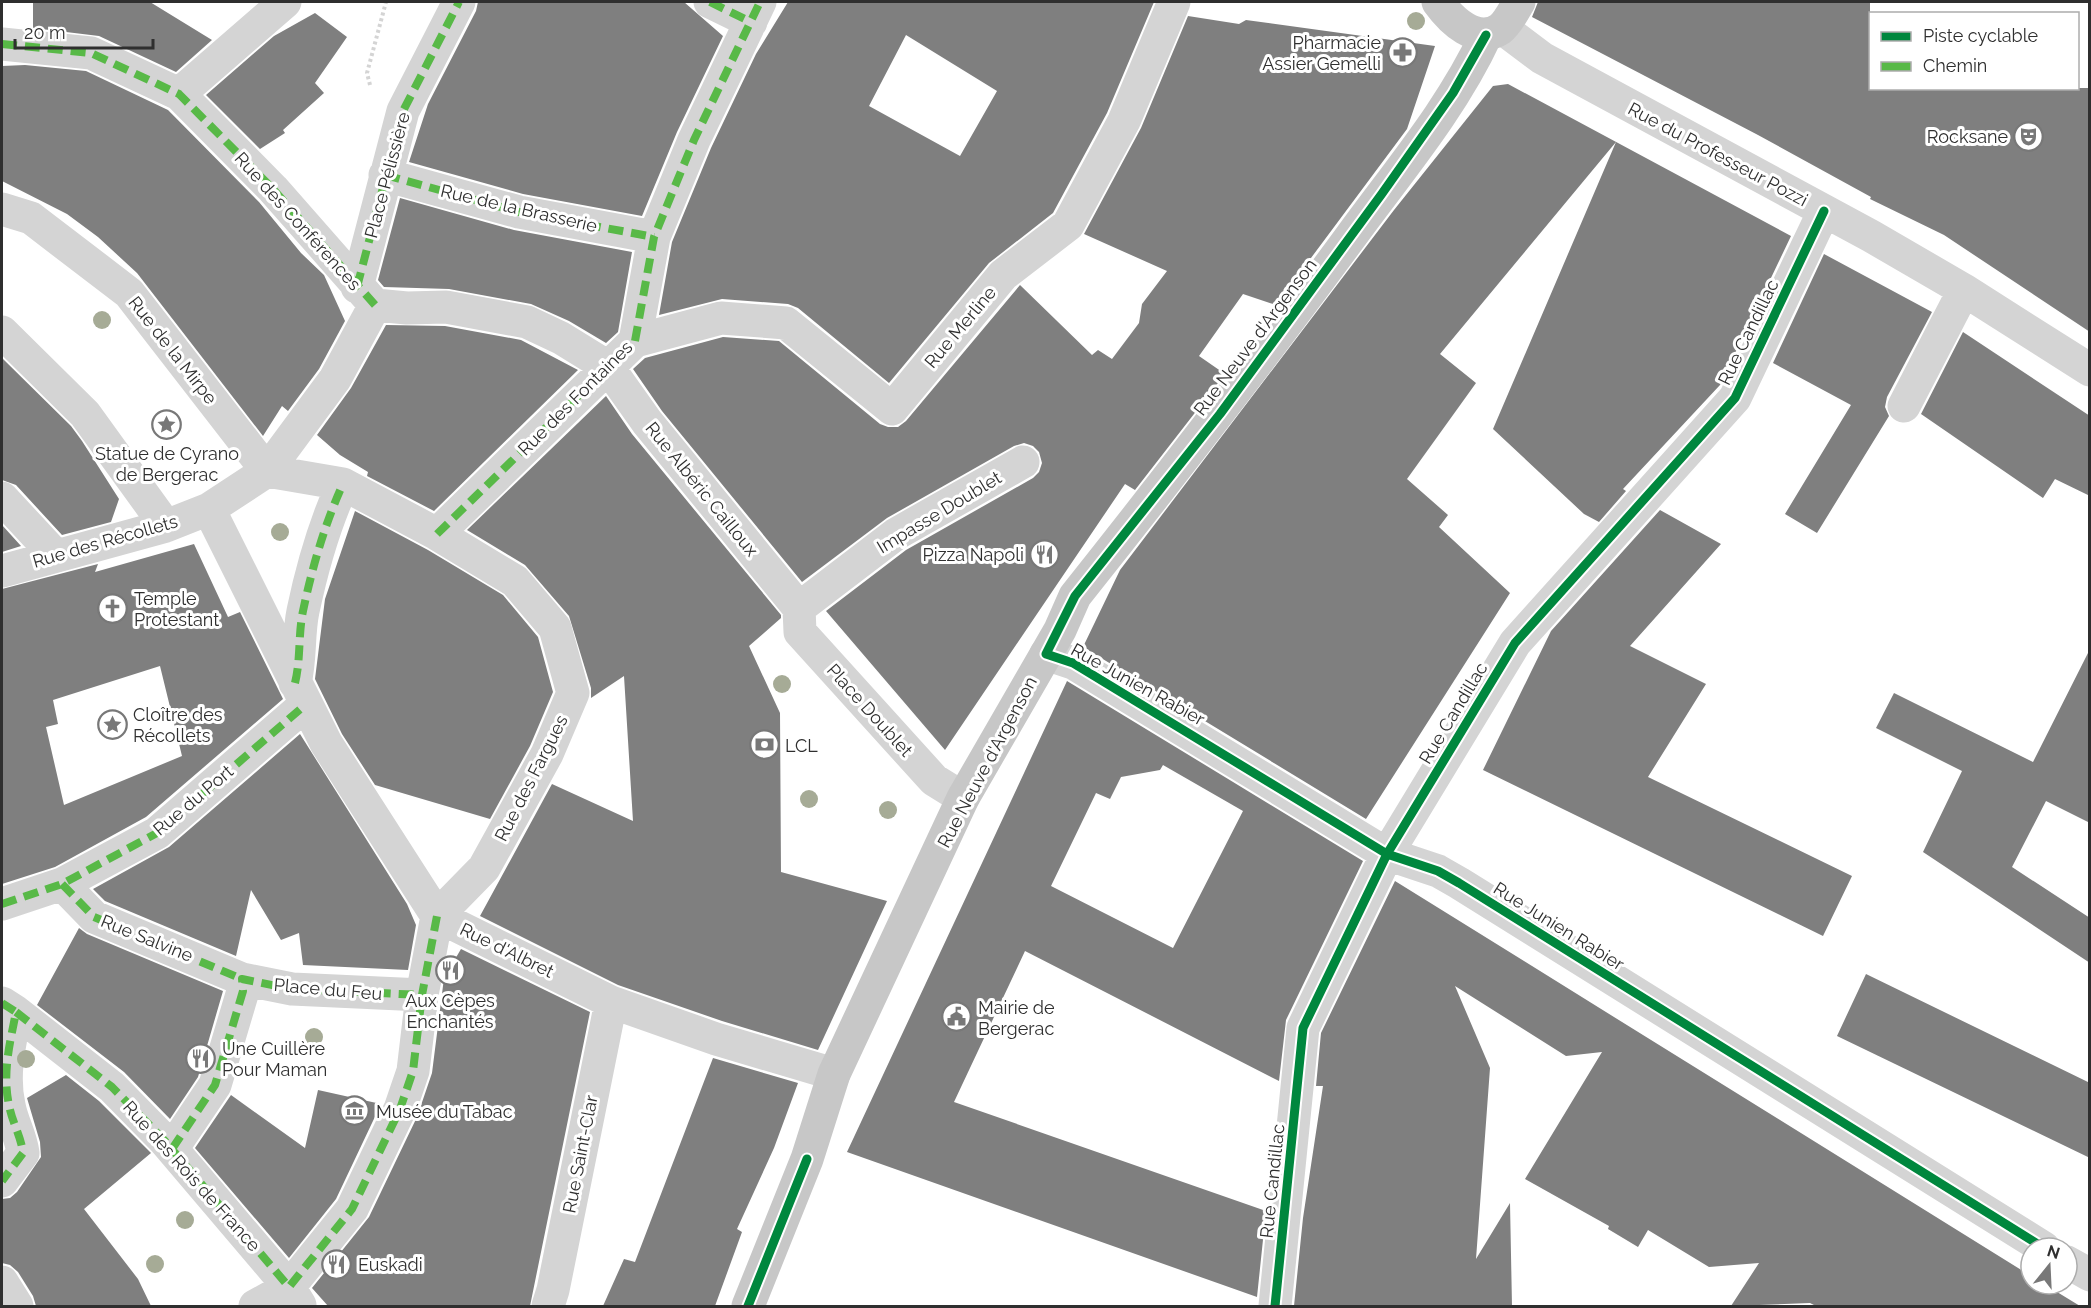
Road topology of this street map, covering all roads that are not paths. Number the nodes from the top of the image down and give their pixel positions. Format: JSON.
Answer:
{"nodes":[{"id":1,"x":285,"y":2,"type":"edge"},
{"id":2,"x":459,"y":2,"type":"edge"},
{"id":3,"x":710,"y":2,"type":"edge"},
{"id":4,"x":1174,"y":2,"type":"edge"},
{"id":5,"x":1438,"y":2,"type":"edge"},
{"id":6,"x":755,"y":11,"type":"edge"},
{"id":7,"x":1502,"y":22,"type":"edge"},
{"id":8,"x":2,"y":44,"type":"edge"},
{"id":9,"x":179,"y":94,"type":"junction"},
{"id":10,"x":385,"y":175,"type":"junction"},
{"id":11,"x":2,"y":209,"type":"edge"},
{"id":12,"x":1824,"y":211,"type":"junction"},
{"id":13,"x":654,"y":237,"type":"junction"},
{"id":14,"x":1964,"y":290,"type":"junction"},
{"id":15,"x":366,"y":296,"type":"junction"},
{"id":16,"x":2,"y":332,"type":"edge"},
{"id":17,"x":635,"y":340,"type":"junction"},
{"id":18,"x":608,"y":367,"type":"junction"},
{"id":19,"x":2090,"y":370,"type":"edge"},
{"id":20,"x":1904,"y":406,"type":"dead end"},
{"id":21,"x":1023,"y":462,"type":"dead end"},
{"id":22,"x":267,"y":471,"type":"junction"},
{"id":23,"x":344,"y":484,"type":"junction"},
{"id":24,"x":2,"y":498,"type":"edge"},
{"id":25,"x":209,"y":509,"type":"junction"},
{"id":26,"x":166,"y":526,"type":"junction"},
{"id":27,"x":437,"y":534,"type":"junction"},
{"id":28,"x":55,"y":555,"type":"junction"},
{"id":29,"x":2,"y":571,"type":"edge"},
{"id":30,"x":799,"y":608,"type":"junction"},
{"id":31,"x":1046,"y":654,"type":"junction"},
{"id":32,"x":300,"y":694,"type":"junction"},
{"id":33,"x":963,"y":798,"type":"junction"},
{"id":34,"x":1387,"y":854,"type":"junction"},
{"id":35,"x":62,"y":884,"type":"junction"},
{"id":36,"x":2,"y":904,"type":"edge"},
{"id":37,"x":437,"y":916,"type":"junction"},
{"id":38,"x":242,"y":979,"type":"junction"},
{"id":39,"x":422,"y":995,"type":"junction"},
{"id":40,"x":611,"y":1002,"type":"junction"},
{"id":41,"x":9,"y":1008,"type":"edge"},
{"id":42,"x":834,"y":1074,"type":"junction"},
{"id":43,"x":172,"y":1149,"type":"junction"},
{"id":44,"x":2,"y":1181,"type":"edge"},
{"id":45,"x":2025,"y":1236,"type":"edge"},
{"id":46,"x":2,"y":1282,"type":"edge"},
{"id":47,"x":295,"y":1297,"type":"edge"},
{"id":48,"x":17,"y":1306,"type":"edge"},
{"id":49,"x":255,"y":1306,"type":"edge"},
{"id":50,"x":548,"y":1306,"type":"edge"},
{"id":51,"x":748,"y":1306,"type":"edge"},
{"id":52,"x":1275,"y":1306,"type":"edge"}],
"edges":[{"from":1,"to":9,"type":"street"},
{"from":2,"to":10,"type":"street","name":"Place Pélissière"},
{"from":3,"to":6,"type":"street"},
{"from":4,"to":17,"type":"street","name":"Rue Merline"},
{"from":5,"to":7,"type":"main road"},
{"from":6,"to":13,"type":"street","name":"Rue des Fontaines"},
{"from":7,"to":12,"type":"street","name":"Rue du Professeur Pozzi"},
{"from":7,"to":31,"type":"main road","name":"Rue Neuve d'Argenson"},
{"from":8,"to":9,"type":"street","name":"Rue des Conférences"},
{"from":9,"to":15,"type":"street","name":"Rue des Conférences"},
{"from":10,"to":13,"type":"street","name":"Rue de la Brasserie"},
{"from":10,"to":15,"type":"street","name":"Place Pélissière"},
{"from":11,"to":22,"type":"street","name":"Rue de la Mirpe"},
{"from":12,"to":14,"type":"street","name":"Rue du Professeur Pozzi"},
{"from":12,"to":34,"type":"street","name":"Rue Candillac"},
{"from":13,"to":17,"type":"street","name":"Rue des Fontaines"},
{"from":14,"to":19,"type":"street","name":"Rue du Professeur Pozzi"},
{"from":14,"to":20,"type":"street"},
{"from":15,"to":18,"type":"street","name":"Rue des Conférences"},
{"from":15,"to":22,"type":"street","name":"Place Pélissière"},
{"from":16,"to":26,"type":"street"},
{"from":17,"to":18,"type":"street","name":"Rue des Fontaines"},
{"from":18,"to":27,"type":"street","name":"Rue des Fontaines"},
{"from":18,"to":30,"type":"street","name":"Rue Albéric Cailloux"},
{"from":21,"to":30,"type":"street","name":"Impasse Doublet"},
{"from":22,"to":23,"type":"street","name":"Rue des Fargues"},
{"from":22,"to":25,"type":"street","name":"Rue des Récollets"},
{"from":23,"to":27,"type":"street","name":"Rue des Fargues"},
{"from":23,"to":32,"type":"street"},
{"from":24,"to":28,"type":"street"},
{"from":25,"to":26,"type":"street","name":"Rue des Récollets"},
{"from":25,"to":32,"type":"street"},
{"from":26,"to":28,"type":"street","name":"Rue des Récollets"},
{"from":27,"to":37,"type":"street","name":"Rue des Fargues"},
{"from":28,"to":29,"type":"street","name":"Rue des Récollets"},
{"from":30,"to":33,"type":"street","name":"Place Doublet"},
{"from":31,"to":33,"type":"main road","name":"Rue Neuve d'Argenson"},
{"from":31,"to":34,"type":"street","name":"Rue Junien Rabier"},
{"from":32,"to":35,"type":"street","name":"Rue du Port"},
{"from":32,"to":37,"type":"street"},
{"from":33,"to":42,"type":"main road","name":"Rue Neuve d'Argenson"},
{"from":34,"to":45,"type":"street","name":"Rue Junien Rabier"},
{"from":34,"to":52,"type":"street","name":"Rue Candillac"},
{"from":35,"to":36,"type":"street","name":"Rue du Port"},
{"from":35,"to":38,"type":"street","name":"Rue Salvine"},
{"from":37,"to":39,"type":"street"},
{"from":37,"to":40,"type":"street","name":"Rue d'Albret"},
{"from":38,"to":39,"type":"street","name":"Place du Feu"},
{"from":38,"to":43,"type":"street"},
{"from":39,"to":47,"type":"street"},
{"from":40,"to":42,"type":"street","name":"Rue d'Albret"},
{"from":40,"to":50,"type":"street","name":"Rue Saint-Clar"},
{"from":41,"to":43,"type":"street","name":"Rue des Rois de France"},
{"from":41,"to":44,"type":"street"},
{"from":42,"to":51,"type":"main road","name":"Rue Neuve d'Argenson"},
{"from":43,"to":47,"type":"street","name":"Rue des Rois de France"},
{"from":46,"to":48,"type":"street"},
{"from":47,"to":49,"type":"street"}]}
